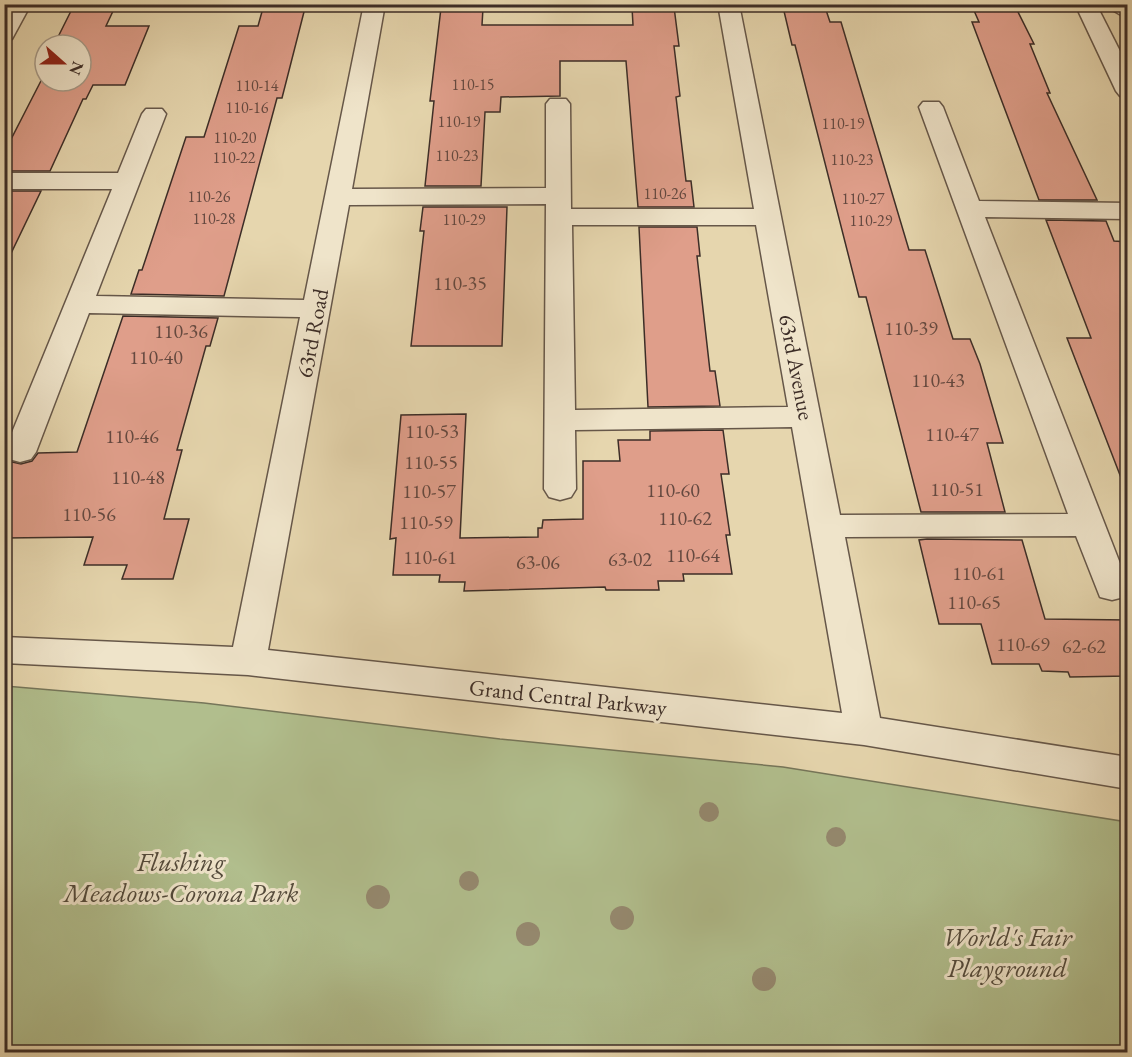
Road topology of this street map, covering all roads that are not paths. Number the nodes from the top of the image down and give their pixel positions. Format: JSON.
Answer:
{"nodes":[{"id":1,"x":21,"y":4,"type":"edge"},
{"id":2,"x":375,"y":4,"type":"edge"},
{"id":3,"x":728,"y":4,"type":"edge"},
{"id":4,"x":1085,"y":4,"type":"edge"},
{"id":5,"x":1113,"y":4,"type":"edge"},
{"id":6,"x":1128,"y":13,"type":"edge"},
{"id":7,"x":4,"y":34,"type":"edge"},
{"id":8,"x":1119,"y":56,"type":"edge"},
{"id":9,"x":1128,"y":91,"type":"edge"},
{"id":10,"x":558,"y":104,"type":"dead end"},
{"id":11,"x":931,"y":107,"type":"dead end"},
{"id":12,"x":154,"y":114,"type":"dead end"},
{"id":13,"x":4,"y":181,"type":"edge"},
{"id":14,"x":128,"y":181,"type":"junction"},
{"id":15,"x":337,"y":197,"type":"junction"},
{"id":16,"x":559,"y":206,"type":"junction"},
{"id":17,"x":970,"y":209,"type":"junction"},
{"id":18,"x":1128,"y":211,"type":"edge"},
{"id":19,"x":769,"y":217,"type":"junction"},
{"id":20,"x":78,"y":304,"type":"junction"},
{"id":21,"x":316,"y":309,"type":"junction"},
{"id":22,"x":806,"y":417,"type":"junction"},
{"id":23,"x":560,"y":420,"type":"junction"},
{"id":24,"x":20,"y":452,"type":"dead end"},
{"id":25,"x":560,"y":489,"type":"dead end"},
{"id":26,"x":1089,"y":525,"type":"junction"},
{"id":27,"x":828,"y":526,"type":"junction"},
{"id":28,"x":1112,"y":588,"type":"dead end"},
{"id":29,"x":4,"y":650,"type":"edge"},
{"id":30,"x":248,"y":661,"type":"junction"},
{"id":31,"x":864,"y":730,"type":"junction"},
{"id":32,"x":1128,"y":773,"type":"edge"}],
"edges":[{"from":1,"to":7,"type":"street"},
{"from":2,"to":15,"type":"street","name":"63rd Road"},
{"from":3,"to":19,"type":"street","name":"63rd Avenue"},
{"from":4,"to":8,"type":"street"},
{"from":5,"to":6,"type":"street"},
{"from":8,"to":9,"type":"street"},
{"from":10,"to":16,"type":"street"},
{"from":11,"to":17,"type":"street"},
{"from":12,"to":14,"type":"street"},
{"from":13,"to":14,"type":"street"},
{"from":14,"to":20,"type":"street"},
{"from":15,"to":16,"type":"street"},
{"from":15,"to":21,"type":"street","name":"63rd Road"},
{"from":16,"to":19,"type":"street"},
{"from":16,"to":23,"type":"street"},
{"from":17,"to":18,"type":"street"},
{"from":17,"to":26,"type":"street"},
{"from":19,"to":22,"type":"street","name":"63rd Avenue"},
{"from":20,"to":21,"type":"street"},
{"from":20,"to":24,"type":"street"},
{"from":21,"to":30,"type":"street","name":"63rd Road"},
{"from":22,"to":23,"type":"street"},
{"from":22,"to":27,"type":"street","name":"63rd Avenue"},
{"from":23,"to":25,"type":"street"},
{"from":26,"to":27,"type":"street"},
{"from":26,"to":28,"type":"street"},
{"from":27,"to":31,"type":"street","name":"63rd Avenue"},
{"from":29,"to":30,"type":"street","name":"Grand Central Parkway"},
{"from":30,"to":31,"type":"street","name":"Grand Central Parkway"},
{"from":31,"to":32,"type":"street","name":"Grand Central Parkway"}]}
